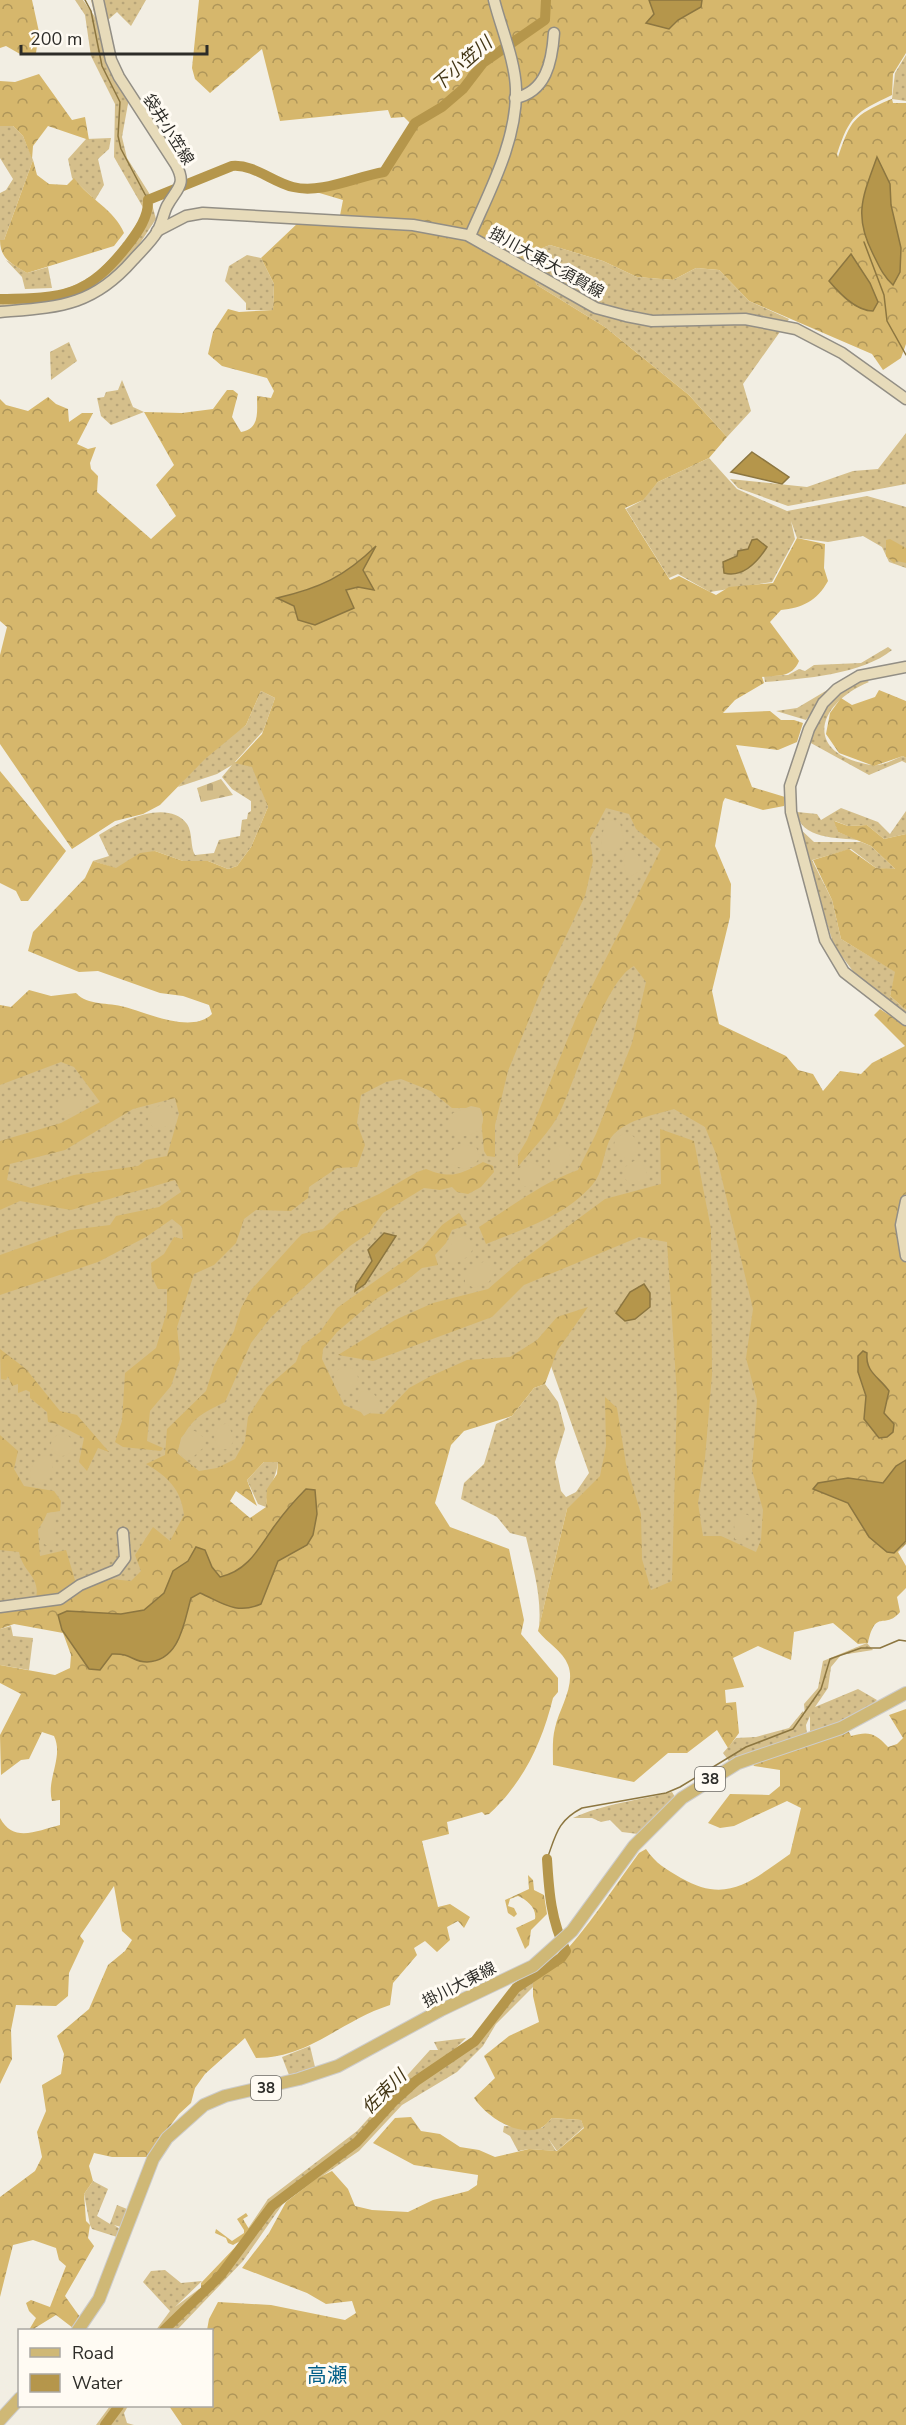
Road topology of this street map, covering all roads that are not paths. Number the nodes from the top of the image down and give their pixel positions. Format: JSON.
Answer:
{"nodes":[{"id":1,"x":98,"y":0,"type":"edge"},
{"id":2,"x":494,"y":0,"type":"edge"},
{"id":3,"x":554,"y":33,"type":"dead end"},
{"id":4,"x":515,"y":98,"type":"junction"},
{"id":5,"x":158,"y":231,"type":"junction"},
{"id":6,"x":470,"y":236,"type":"junction"},
{"id":7,"x":0,"y":312,"type":"edge"},
{"id":8,"x":905,"y":398,"type":"edge"},
{"id":9,"x":906,"y":667,"type":"edge"},
{"id":10,"x":906,"y":1020,"type":"edge"},
{"id":11,"x":906,"y":1201,"type":"edge"},
{"id":12,"x":906,"y":1256,"type":"edge"},
{"id":13,"x":123,"y":1533,"type":"dead end"},
{"id":14,"x":0,"y":1607,"type":"edge"},
{"id":15,"x":906,"y":1693,"type":"edge"},
{"id":16,"x":79,"y":2329,"type":"edge"},
{"id":17,"x":18,"y":2400,"type":"edge"},
{"id":18,"x":0,"y":2420,"type":"edge"}],
"edges":[{"from":1,"to":5,"type":"main road","name":"袋井小笠線"},
{"from":2,"to":4,"type":"main road"},
{"from":3,"to":4,"type":"main road"},
{"from":4,"to":6,"type":"main road"},
{"from":5,"to":6,"type":"main road","name":"掛川大東大須賀線"},
{"from":5,"to":7,"type":"main road","name":"袋井小笠線"},
{"from":6,"to":8,"type":"main road","name":"掛川大東大須賀線"},
{"from":9,"to":10,"type":"main road"},
{"from":11,"to":12,"type":"main road"},
{"from":13,"to":14,"type":"main road"},
{"from":15,"to":16,"type":"main road","name":"掛川大東線","number":"38"},
{"from":17,"to":18,"type":"main road"}]}
